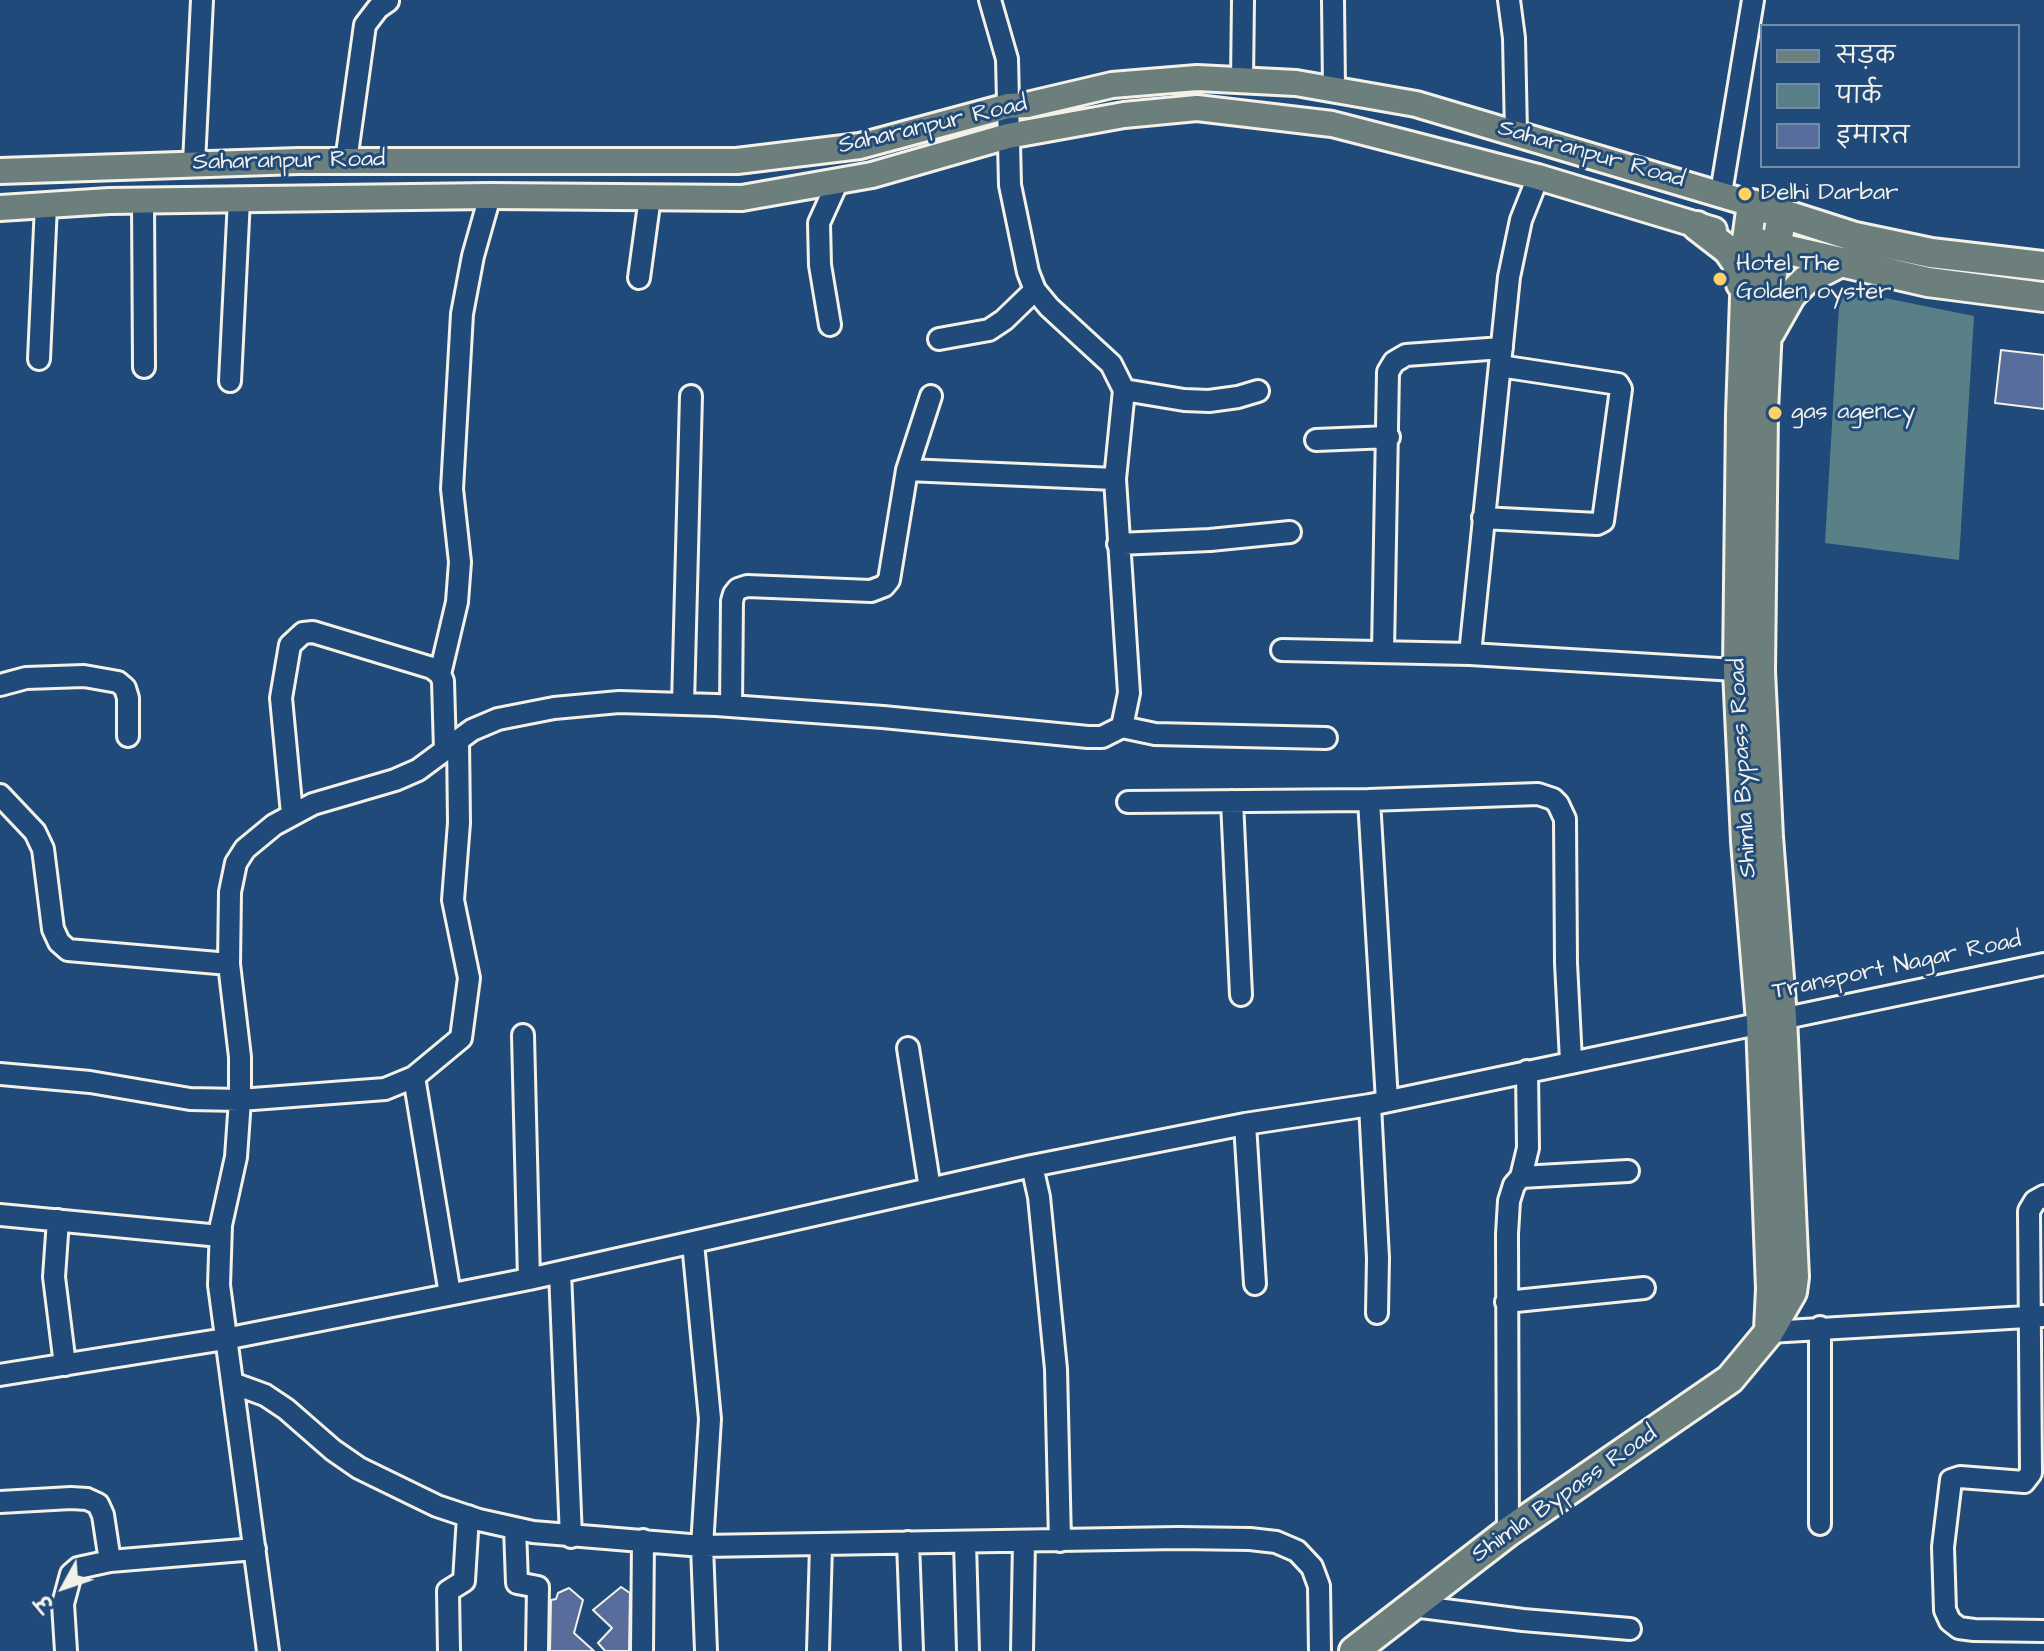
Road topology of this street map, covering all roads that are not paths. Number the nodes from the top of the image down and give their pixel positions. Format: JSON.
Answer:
{"nodes":[{"id":1,"x":202,"y":0,"type":"edge"},
{"id":2,"x":990,"y":0,"type":"edge"},
{"id":3,"x":1243,"y":0,"type":"edge"},
{"id":4,"x":1333,"y":0,"type":"edge"},
{"id":5,"x":1509,"y":0,"type":"edge"},
{"id":6,"x":1753,"y":0,"type":"edge"},
{"id":7,"x":388,"y":1,"type":"edge"},
{"id":8,"x":1242,"y":80,"type":"junction"},
{"id":9,"x":1334,"y":88,"type":"junction"},
{"id":10,"x":1008,"y":106,"type":"junction"},
{"id":11,"x":1516,"y":133,"type":"junction"},
{"id":12,"x":1008,"y":136,"type":"junction"},
{"id":13,"x":346,"y":161,"type":"junction"},
{"id":14,"x":194,"y":163,"type":"junction"},
{"id":15,"x":0,"y":171,"type":"edge"},
{"id":16,"x":1538,"y":177,"type":"junction"},
{"id":17,"x":838,"y":181,"type":"junction"},
{"id":18,"x":1721,"y":193,"type":"junction"},
{"id":19,"x":490,"y":196,"type":"junction"},
{"id":20,"x":650,"y":197,"type":"junction"},
{"id":21,"x":239,"y":199,"type":"junction"},
{"id":22,"x":143,"y":201,"type":"junction"},
{"id":23,"x":1752,"y":204,"type":"junction"},
{"id":24,"x":46,"y":205,"type":"junction"},
{"id":25,"x":0,"y":208,"type":"edge"},
{"id":26,"x":1782,"y":213,"type":"junction"},
{"id":27,"x":1697,"y":226,"type":"junction"},
{"id":28,"x":1747,"y":240,"type":"junction"},
{"id":29,"x":1776,"y":247,"type":"junction"},
{"id":30,"x":1841,"y":262,"type":"junction"},
{"id":31,"x":2044,"y":266,"type":"edge"},
{"id":32,"x":639,"y":278,"type":"dead end"},
{"id":33,"x":1035,"y":290,"type":"junction"},
{"id":34,"x":2044,"y":297,"type":"edge"},
{"id":35,"x":1745,"y":308,"type":"junction"},
{"id":36,"x":830,"y":325,"type":"dead end"},
{"id":37,"x":1766,"y":338,"type":"junction"},
{"id":38,"x":939,"y":339,"type":"dead end"},
{"id":39,"x":1501,"y":357,"type":"junction"},
{"id":40,"x":39,"y":359,"type":"dead end"},
{"id":41,"x":144,"y":367,"type":"dead end"},
{"id":42,"x":230,"y":381,"type":"dead end"},
{"id":43,"x":1124,"y":390,"type":"junction"},
{"id":44,"x":1258,"y":391,"type":"dead end"},
{"id":45,"x":691,"y":396,"type":"dead end"},
{"id":46,"x":931,"y":396,"type":"dead end"},
{"id":47,"x":1389,"y":437,"type":"junction"},
{"id":48,"x":1316,"y":440,"type":"dead end"},
{"id":49,"x":907,"y":470,"type":"junction"},
{"id":50,"x":1115,"y":479,"type":"junction"},
{"id":51,"x":1483,"y":518,"type":"junction"},
{"id":52,"x":1290,"y":532,"type":"dead end"},
{"id":53,"x":1118,"y":544,"type":"junction"},
{"id":54,"x":1282,"y":650,"type":"dead end"},
{"id":55,"x":1383,"y":652,"type":"junction"},
{"id":56,"x":1470,"y":654,"type":"junction"},
{"id":57,"x":1749,"y":671,"type":"junction"},
{"id":58,"x":440,"y":674,"type":"junction"},
{"id":59,"x":0,"y":685,"type":"edge"},
{"id":60,"x":683,"y":704,"type":"junction"},
{"id":61,"x":731,"y":706,"type":"junction"},
{"id":62,"x":1122,"y":727,"type":"junction"},
{"id":63,"x":128,"y":736,"type":"dead end"},
{"id":64,"x":1326,"y":738,"type":"dead end"},
{"id":65,"x":451,"y":745,"type":"junction"},
{"id":66,"x":0,"y":795,"type":"edge"},
{"id":67,"x":1369,"y":800,"type":"junction"},
{"id":68,"x":1232,"y":801,"type":"junction"},
{"id":69,"x":1128,"y":802,"type":"dead end"},
{"id":70,"x":292,"y":814,"type":"junction"},
{"id":71,"x":229,"y":964,"type":"junction"},
{"id":72,"x":2044,"y":964,"type":"edge"},
{"id":73,"x":1241,"y":995,"type":"dead end"},
{"id":74,"x":1771,"y":1019,"type":"junction"},
{"id":75,"x":523,"y":1035,"type":"dead end"},
{"id":76,"x":908,"y":1048,"type":"dead end"},
{"id":77,"x":1571,"y":1061,"type":"junction"},
{"id":78,"x":1527,"y":1071,"type":"junction"},
{"id":79,"x":0,"y":1074,"type":"edge"},
{"id":80,"x":414,"y":1077,"type":"junction"},
{"id":81,"x":240,"y":1100,"type":"junction"},
{"id":82,"x":1378,"y":1103,"type":"junction"},
{"id":83,"x":1245,"y":1124,"type":"junction"},
{"id":84,"x":1032,"y":1166,"type":"junction"},
{"id":85,"x":1628,"y":1171,"type":"dead end"},
{"id":86,"x":1521,"y":1177,"type":"junction"},
{"id":87,"x":930,"y":1189,"type":"junction"},
{"id":88,"x":2044,"y":1196,"type":"edge"},
{"id":89,"x":0,"y":1215,"type":"edge"},
{"id":90,"x":58,"y":1220,"type":"junction"},
{"id":91,"x":220,"y":1236,"type":"junction"},
{"id":92,"x":693,"y":1243,"type":"junction"},
{"id":93,"x":560,"y":1272,"type":"junction"},
{"id":94,"x":529,"y":1279,"type":"junction"},
{"id":95,"x":1255,"y":1284,"type":"dead end"},
{"id":96,"x":1644,"y":1288,"type":"dead end"},
{"id":97,"x":450,"y":1294,"type":"junction"},
{"id":98,"x":1506,"y":1302,"type":"junction"},
{"id":99,"x":1377,"y":1313,"type":"dead end"},
{"id":100,"x":2036,"y":1316,"type":"edge"},
{"id":101,"x":1820,"y":1327,"type":"junction"},
{"id":102,"x":1769,"y":1332,"type":"junction"},
{"id":103,"x":225,"y":1339,"type":"junction"},
{"id":104,"x":65,"y":1365,"type":"junction"},
{"id":105,"x":0,"y":1375,"type":"edge"},
{"id":106,"x":232,"y":1383,"type":"junction"},
{"id":107,"x":2037,"y":1404,"type":"edge"},
{"id":108,"x":0,"y":1502,"type":"edge"},
{"id":109,"x":468,"y":1516,"type":"junction"},
{"id":110,"x":1820,"y":1524,"type":"dead end"},
{"id":111,"x":515,"y":1528,"type":"junction"},
{"id":112,"x":1508,"y":1532,"type":"junction"},
{"id":113,"x":571,"y":1537,"type":"junction"},
{"id":114,"x":643,"y":1540,"type":"junction"},
{"id":115,"x":1060,"y":1541,"type":"junction"},
{"id":116,"x":908,"y":1542,"type":"junction"},
{"id":117,"x":1024,"y":1542,"type":"junction"},
{"id":118,"x":965,"y":1543,"type":"junction"},
{"id":119,"x":702,"y":1546,"type":"junction"},
{"id":120,"x":821,"y":1546,"type":"junction"},
{"id":121,"x":255,"y":1549,"type":"junction"},
{"id":122,"x":110,"y":1561,"type":"junction"},
{"id":123,"x":1413,"y":1606,"type":"junction"},
{"id":124,"x":1630,"y":1629,"type":"dead end"},
{"id":125,"x":2044,"y":1631,"type":"edge"},
{"id":126,"x":66,"y":1651,"type":"edge"},
{"id":127,"x":268,"y":1651,"type":"edge"},
{"id":128,"x":449,"y":1651,"type":"edge"},
{"id":129,"x":537,"y":1651,"type":"edge"},
{"id":130,"x":642,"y":1651,"type":"edge"},
{"id":131,"x":706,"y":1651,"type":"edge"},
{"id":132,"x":818,"y":1651,"type":"edge"},
{"id":133,"x":912,"y":1651,"type":"edge"},
{"id":134,"x":968,"y":1651,"type":"edge"},
{"id":135,"x":1022,"y":1651,"type":"edge"},
{"id":136,"x":1320,"y":1651,"type":"edge"},
{"id":137,"x":1354,"y":1651,"type":"edge"}],
"edges":[{"from":1,"to":14,"type":"street"},
{"from":2,"to":10,"type":"street"},
{"from":3,"to":8,"type":"street"},
{"from":4,"to":9,"type":"street"},
{"from":5,"to":11,"type":"street"},
{"from":6,"to":18,"type":"street"},
{"from":7,"to":13,"type":"street"},
{"from":8,"to":9,"type":"main road","name":"Saharanpur Road"},
{"from":8,"to":10,"type":"main road","name":"Saharanpur Road"},
{"from":9,"to":11,"type":"main road","name":"Saharanpur Road"},
{"from":10,"to":12,"type":"street"},
{"from":10,"to":13,"type":"main road","name":"Saharanpur Road"},
{"from":11,"to":18,"type":"main road","name":"Saharanpur Road"},
{"from":12,"to":16,"type":"main road","name":"Saharanpur Road"},
{"from":12,"to":17,"type":"main road","name":"Saharanpur Road"},
{"from":12,"to":33,"type":"street"},
{"from":13,"to":14,"type":"main road","name":"Saharanpur Road"},
{"from":14,"to":15,"type":"main road","name":"Saharanpur Road"},
{"from":16,"to":27,"type":"main road","name":"Saharanpur Road"},
{"from":16,"to":39,"type":"street"},
{"from":17,"to":20,"type":"main road","name":"Saharanpur Road"},
{"from":17,"to":36,"type":"street"},
{"from":18,"to":23,"type":"main road","name":"Saharanpur Road"},
{"from":19,"to":20,"type":"main road","name":"Saharanpur Road"},
{"from":19,"to":21,"type":"main road","name":"Saharanpur Road"},
{"from":19,"to":58,"type":"street"},
{"from":20,"to":32,"type":"street"},
{"from":21,"to":22,"type":"main road","name":"Saharanpur Road"},
{"from":21,"to":42,"type":"street"},
{"from":22,"to":24,"type":"main road","name":"Saharanpur Road"},
{"from":22,"to":41,"type":"street"},
{"from":23,"to":26,"type":"highway"},
{"from":23,"to":28,"type":"highway","name":"Shimla Bypass Road"},
{"from":24,"to":25,"type":"main road","name":"Saharanpur Road"},
{"from":24,"to":40,"type":"street"},
{"from":26,"to":29,"type":"highway","name":"Shimla Bypass Road"},
{"from":26,"to":31,"type":"highway"},
{"from":27,"to":28,"type":"main road","name":"Saharanpur Road"},
{"from":27,"to":35,"type":"highway"},
{"from":28,"to":29,"type":"highway"},
{"from":28,"to":35,"type":"highway","name":"Shimla Bypass Road"},
{"from":29,"to":30,"type":"highway"},
{"from":29,"to":37,"type":"highway","name":"Shimla Bypass Road"},
{"from":30,"to":34,"type":"highway"},
{"from":30,"to":37,"type":"highway"},
{"from":33,"to":38,"type":"street"},
{"from":33,"to":43,"type":"street"},
{"from":35,"to":57,"type":"highway","name":"Shimla Bypass Road"},
{"from":37,"to":57,"type":"highway","name":"Shimla Bypass Road"},
{"from":39,"to":47,"type":"street"},
{"from":39,"to":51,"type":"street"},
{"from":39,"to":51,"type":"street"},
{"from":43,"to":44,"type":"street"},
{"from":43,"to":50,"type":"street"},
{"from":45,"to":60,"type":"street"},
{"from":46,"to":49,"type":"street"},
{"from":47,"to":48,"type":"street"},
{"from":47,"to":55,"type":"street"},
{"from":49,"to":50,"type":"street"},
{"from":49,"to":61,"type":"street"},
{"from":50,"to":53,"type":"street"},
{"from":51,"to":56,"type":"street"},
{"from":52,"to":53,"type":"street"},
{"from":53,"to":62,"type":"street"},
{"from":54,"to":55,"type":"street"},
{"from":55,"to":56,"type":"street"},
{"from":56,"to":57,"type":"street"},
{"from":57,"to":74,"type":"highway","name":"Shimla Bypass Road"},
{"from":58,"to":65,"type":"street"},
{"from":58,"to":70,"type":"street"},
{"from":59,"to":63,"type":"street"},
{"from":60,"to":61,"type":"street"},
{"from":60,"to":65,"type":"street"},
{"from":61,"to":62,"type":"street"},
{"from":62,"to":64,"type":"street"},
{"from":65,"to":70,"type":"street"},
{"from":65,"to":80,"type":"street"},
{"from":66,"to":71,"type":"street"},
{"from":67,"to":68,"type":"street"},
{"from":67,"to":77,"type":"street"},
{"from":67,"to":82,"type":"street"},
{"from":68,"to":69,"type":"street"},
{"from":68,"to":73,"type":"street"},
{"from":70,"to":71,"type":"street"},
{"from":71,"to":81,"type":"street"},
{"from":72,"to":74,"type":"street","name":"Transport Nagar Road"},
{"from":74,"to":77,"type":"street","name":"Transport Nagar Road"},
{"from":74,"to":102,"type":"highway","name":"Shimla Bypass Road"},
{"from":75,"to":94,"type":"street"},
{"from":76,"to":87,"type":"street"},
{"from":77,"to":78,"type":"street","name":"Transport Nagar Road"},
{"from":78,"to":82,"type":"street","name":"Transport Nagar Road"},
{"from":78,"to":86,"type":"street"},
{"from":79,"to":81,"type":"street"},
{"from":80,"to":81,"type":"street"},
{"from":80,"to":97,"type":"street"},
{"from":81,"to":91,"type":"street"},
{"from":82,"to":83,"type":"street","name":"Transport Nagar Road"},
{"from":82,"to":99,"type":"street"},
{"from":83,"to":84,"type":"street","name":"Transport Nagar Road"},
{"from":83,"to":95,"type":"street"},
{"from":84,"to":87,"type":"street","name":"Transport Nagar Road"},
{"from":84,"to":115,"type":"street"},
{"from":85,"to":86,"type":"street"},
{"from":86,"to":98,"type":"street"},
{"from":87,"to":92,"type":"street","name":"Transport Nagar Road"},
{"from":88,"to":100,"type":"street"},
{"from":89,"to":90,"type":"street"},
{"from":90,"to":91,"type":"street"},
{"from":90,"to":104,"type":"street"},
{"from":91,"to":103,"type":"street"},
{"from":92,"to":93,"type":"street","name":"Transport Nagar Road"},
{"from":92,"to":119,"type":"street"},
{"from":93,"to":94,"type":"street","name":"Transport Nagar Road"},
{"from":93,"to":113,"type":"street"},
{"from":94,"to":97,"type":"street","name":"Transport Nagar Road"},
{"from":96,"to":98,"type":"street"},
{"from":97,"to":103,"type":"street","name":"Transport Nagar Road"},
{"from":98,"to":112,"type":"street"},
{"from":100,"to":101,"type":"street"},
{"from":100,"to":107,"type":"street"},
{"from":101,"to":102,"type":"street"},
{"from":101,"to":110,"type":"street"},
{"from":102,"to":112,"type":"highway","name":"Shimla Bypass Road"},
{"from":103,"to":104,"type":"street","name":"Transport Nagar Road"},
{"from":103,"to":106,"type":"street"},
{"from":104,"to":105,"type":"street","name":"Transport Nagar Road"},
{"from":106,"to":109,"type":"street"},
{"from":106,"to":121,"type":"street"},
{"from":107,"to":125,"type":"street"},
{"from":108,"to":122,"type":"street"},
{"from":109,"to":111,"type":"street"},
{"from":109,"to":128,"type":"street"},
{"from":111,"to":113,"type":"street"},
{"from":111,"to":129,"type":"street"},
{"from":112,"to":123,"type":"highway","name":"Shimla Bypass Road"},
{"from":113,"to":114,"type":"street"},
{"from":114,"to":119,"type":"street"},
{"from":114,"to":130,"type":"street"},
{"from":115,"to":117,"type":"street"},
{"from":115,"to":136,"type":"street"},
{"from":116,"to":118,"type":"street"},
{"from":116,"to":120,"type":"street"},
{"from":116,"to":133,"type":"street"},
{"from":117,"to":118,"type":"street"},
{"from":117,"to":135,"type":"street"},
{"from":118,"to":134,"type":"street"},
{"from":119,"to":120,"type":"street"},
{"from":119,"to":131,"type":"street"},
{"from":120,"to":132,"type":"street"},
{"from":121,"to":122,"type":"street"},
{"from":121,"to":127,"type":"street"},
{"from":122,"to":126,"type":"street"},
{"from":123,"to":124,"type":"street"},
{"from":123,"to":137,"type":"highway","name":"Shimla Bypass Road"}]}
